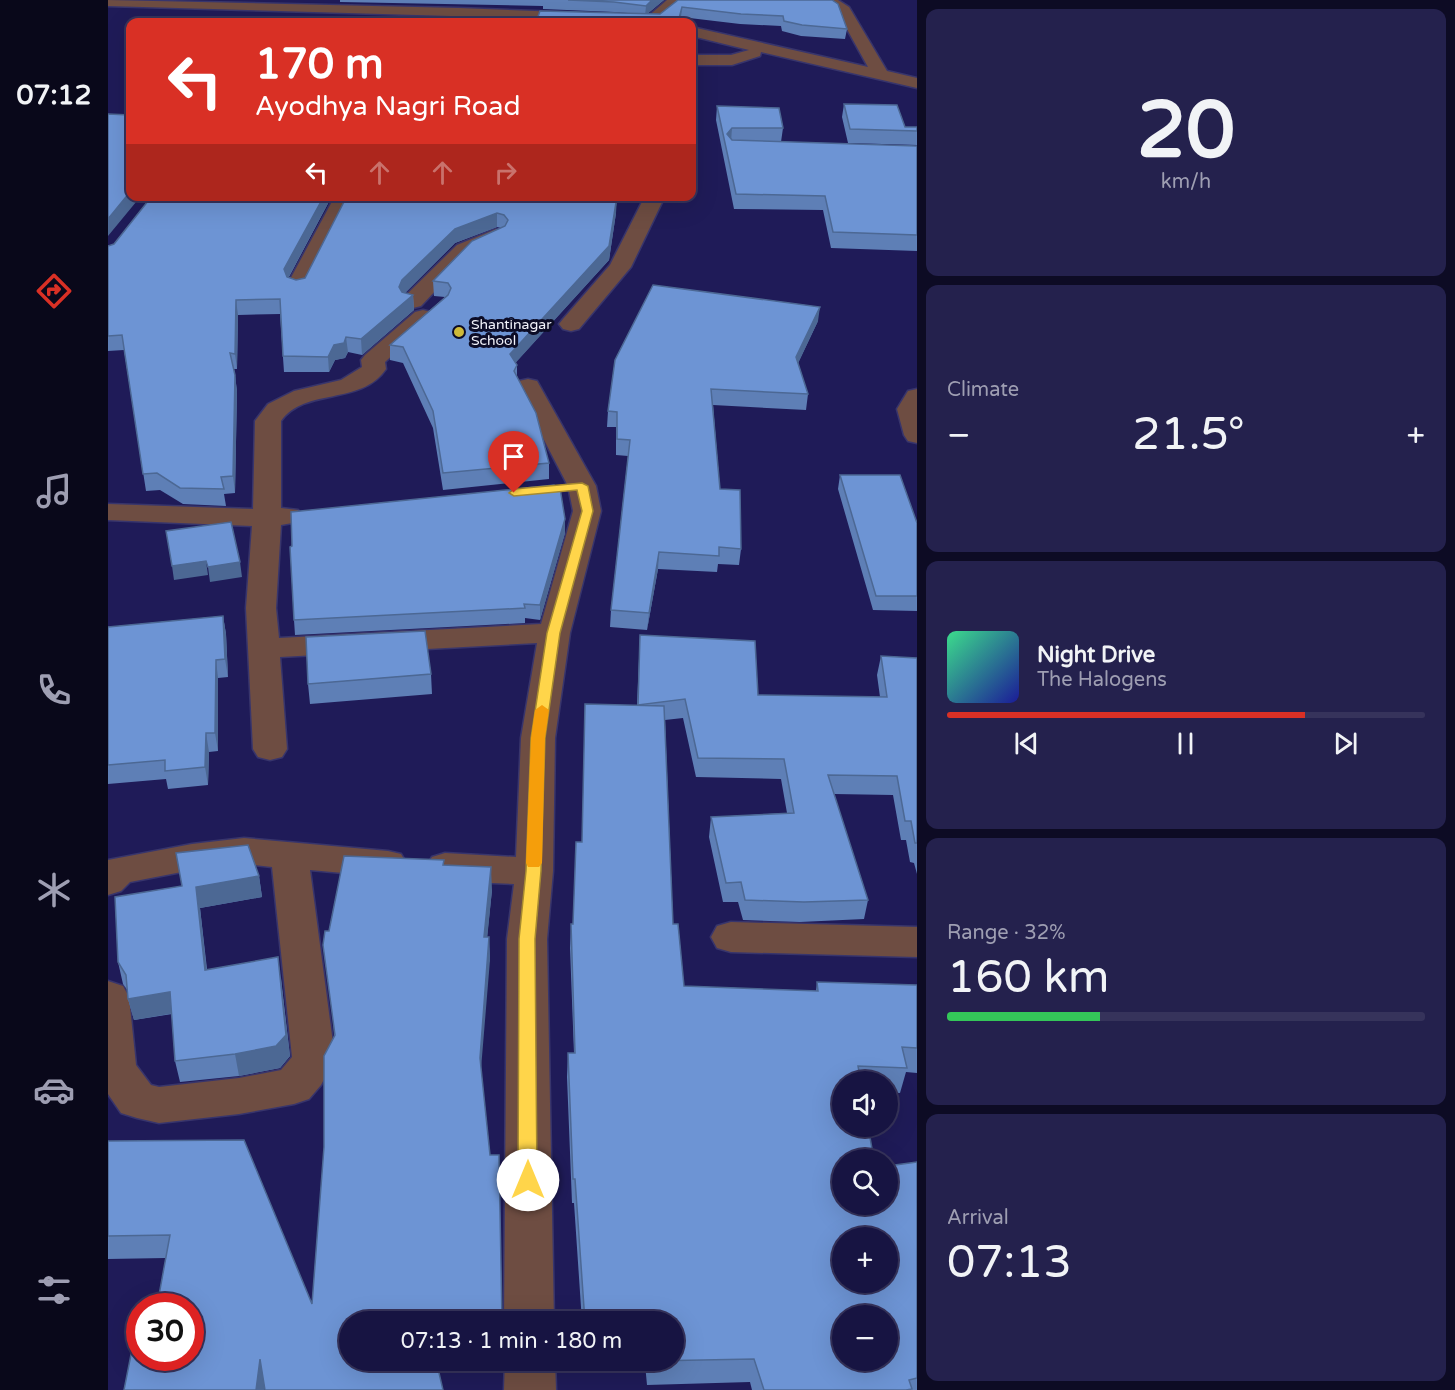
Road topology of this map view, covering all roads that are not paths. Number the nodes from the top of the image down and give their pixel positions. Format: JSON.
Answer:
{"nodes":[{"id":1,"x":674,"y":0,"type":"edge"},
{"id":2,"x":828,"y":0,"type":"edge"},
{"id":3,"x":108,"y":2,"type":"edge"},
{"id":4,"x":434,"y":5,"type":"edge"},
{"id":5,"x":410,"y":18,"type":"edge"},
{"id":6,"x":531,"y":18,"type":"edge"},
{"id":7,"x":653,"y":18,"type":"edge"},
{"id":8,"x":696,"y":33,"type":"edge"},
{"id":9,"x":766,"y":49,"type":"junction"},
{"id":10,"x":696,"y":60,"type":"edge"},
{"id":11,"x":881,"y":75,"type":"junction"},
{"id":12,"x":916,"y":86,"type":"edge"},
{"id":13,"x":342,"y":201,"type":"edge"},
{"id":14,"x":653,"y":201,"type":"edge"},
{"id":15,"x":496,"y":235,"type":"edge"},
{"id":16,"x":298,"y":285,"type":"edge"},
{"id":17,"x":571,"y":324,"type":"dead end"},
{"id":18,"x":528,"y":386,"type":"dead end"},
{"id":19,"x":916,"y":396,"type":"edge"},
{"id":20,"x":916,"y":435,"type":"edge"},
{"id":21,"x":108,"y":512,"type":"edge"},
{"id":22,"x":313,"y":514,"type":"edge"},
{"id":23,"x":267,"y":518,"type":"junction"},
{"id":24,"x":554,"y":633,"type":"junction"},
{"id":25,"x":264,"y":648,"type":"junction"},
{"id":26,"x":270,"y":749,"type":"dead end"},
{"id":27,"x":289,"y":855,"type":"junction"},
{"id":28,"x":534,"y":871,"type":"junction"},
{"id":29,"x":108,"y":881,"type":"edge"},
{"id":30,"x":731,"y":937,"type":"dead end"},
{"id":31,"x":916,"y":942,"type":"edge"},
{"id":32,"x":108,"y":997,"type":"edge"},
{"id":33,"x":529,"y":1311,"type":"edge"},
{"id":34,"x":530,"y":1371,"type":"edge"},
{"id":35,"x":530,"y":1390,"type":"edge"}],
"edges":[{"from":1,"to":7,"type":"street"},
{"from":2,"to":11,"type":"street"},
{"from":3,"to":5,"type":"street"},
{"from":4,"to":5,"type":"street"},
{"from":4,"to":6,"type":"street"},
{"from":8,"to":9,"type":"street"},
{"from":9,"to":10,"type":"street"},
{"from":9,"to":11,"type":"street"},
{"from":11,"to":12,"type":"street"},
{"from":13,"to":16,"type":"street"},
{"from":14,"to":17,"type":"street"},
{"from":15,"to":23,"type":"street"},
{"from":18,"to":24,"type":"street"},
{"from":19,"to":20,"type":"street"},
{"from":21,"to":23,"type":"street"},
{"from":22,"to":23,"type":"street"},
{"from":23,"to":25,"type":"street"},
{"from":24,"to":25,"type":"street"},
{"from":24,"to":28,"type":"street"},
{"from":25,"to":26,"type":"street"},
{"from":27,"to":28,"type":"street"},
{"from":27,"to":29,"type":"street"},
{"from":27,"to":32,"type":"street"},
{"from":28,"to":33,"type":"street"},
{"from":30,"to":31,"type":"street"},
{"from":34,"to":35,"type":"street"}]}
